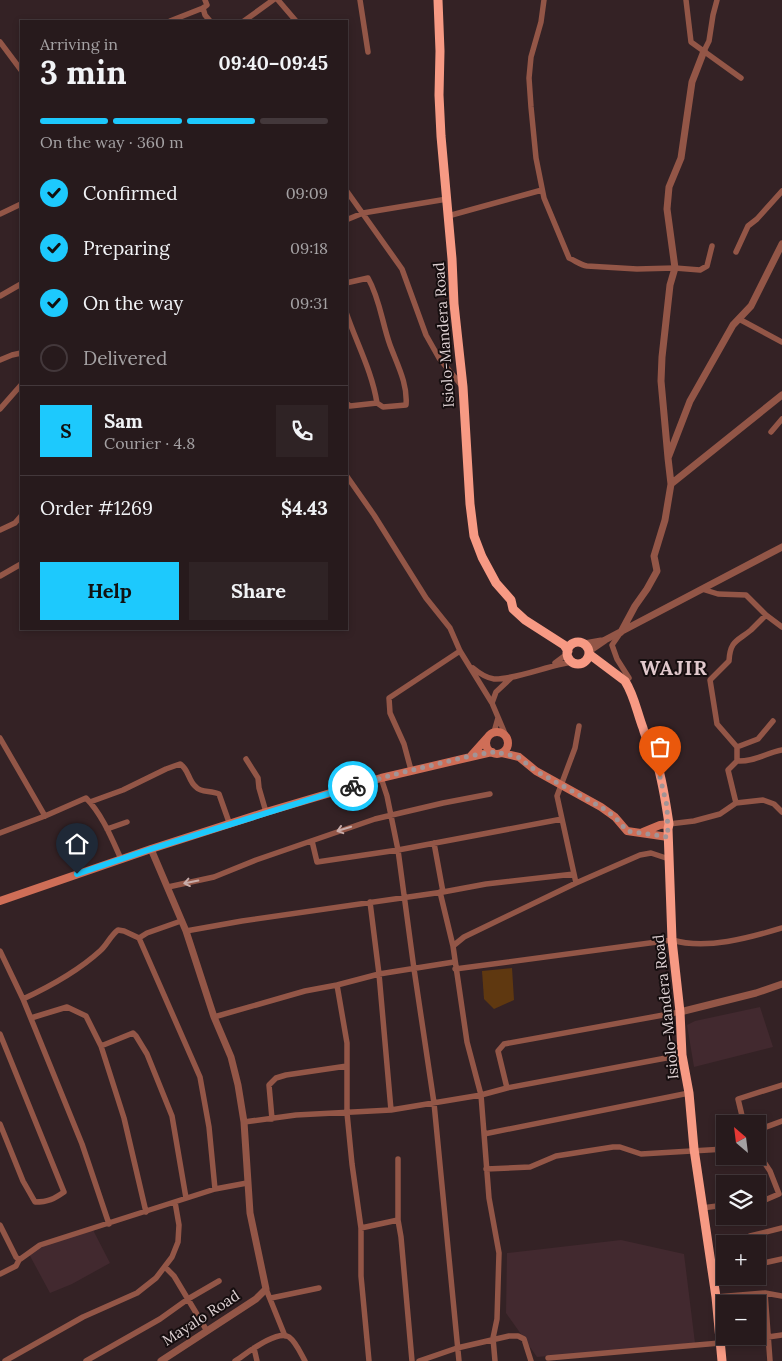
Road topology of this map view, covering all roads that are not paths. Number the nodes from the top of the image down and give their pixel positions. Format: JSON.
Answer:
{"nodes":[{"id":1,"x":205,"y":0,"type":"edge"},
{"id":2,"x":273,"y":0,"type":"edge"},
{"id":3,"x":278,"y":0,"type":"edge"},
{"id":4,"x":360,"y":0,"type":"edge"},
{"id":5,"x":438,"y":0,"type":"edge"},
{"id":6,"x":544,"y":0,"type":"edge"},
{"id":7,"x":549,"y":0,"type":"edge"},
{"id":8,"x":686,"y":0,"type":"edge"},
{"id":9,"x":717,"y":0,"type":"edge"},
{"id":10,"x":203,"y":8,"type":"junction"},
{"id":11,"x":542,"y":13,"type":"junction"},
{"id":12,"x":173,"y":20,"type":"edge"},
{"id":13,"x":209,"y":20,"type":"edge"},
{"id":14,"x":245,"y":20,"type":"edge"},
{"id":15,"x":295,"y":20,"type":"edge"},
{"id":16,"x":0,"y":42,"type":"edge"},
{"id":17,"x":704,"y":51,"type":"junction"},
{"id":18,"x":368,"y":52,"type":"dead end"},
{"id":19,"x":20,"y":69,"type":"edge"},
{"id":20,"x":741,"y":78,"type":"dead end"},
{"id":21,"x":542,"y":190,"type":"junction"},
{"id":22,"x":782,"y":191,"type":"edge"},
{"id":23,"x":348,"y":193,"type":"edge"},
{"id":24,"x":447,"y":199,"type":"junction"},
{"id":25,"x":20,"y":204,"type":"edge"},
{"id":26,"x":363,"y":213,"type":"junction"},
{"id":27,"x":0,"y":214,"type":"edge"},
{"id":28,"x":448,"y":216,"type":"junction"},
{"id":29,"x":348,"y":219,"type":"edge"},
{"id":30,"x":782,"y":244,"type":"edge"},
{"id":31,"x":712,"y":246,"type":"dead end"},
{"id":32,"x":736,"y":252,"type":"dead end"},
{"id":33,"x":675,"y":268,"type":"junction"},
{"id":34,"x":348,"y":283,"type":"edge"},
{"id":35,"x":20,"y":286,"type":"edge"},
{"id":36,"x":0,"y":296,"type":"edge"},
{"id":37,"x":348,"y":318,"type":"edge"},
{"id":38,"x":738,"y":319,"type":"junction"},
{"id":39,"x":782,"y":342,"type":"edge"},
{"id":40,"x":20,"y":353,"type":"edge"},
{"id":41,"x":0,"y":360,"type":"edge"},
{"id":42,"x":20,"y":385,"type":"edge"},
{"id":43,"x":463,"y":387,"type":"junction"},
{"id":44,"x":782,"y":395,"type":"edge"},
{"id":45,"x":377,"y":403,"type":"junction"},
{"id":46,"x":348,"y":404,"type":"edge"},
{"id":47,"x":0,"y":409,"type":"edge"},
{"id":48,"x":782,"y":419,"type":"edge"},
{"id":49,"x":771,"y":432,"type":"dead end"},
{"id":50,"x":668,"y":458,"type":"junction"},
{"id":51,"x":348,"y":478,"type":"edge"},
{"id":52,"x":671,"y":484,"type":"junction"},
{"id":53,"x":20,"y":517,"type":"edge"},
{"id":54,"x":0,"y":530,"type":"edge"},
{"id":55,"x":782,"y":547,"type":"edge"},
{"id":56,"x":20,"y":565,"type":"edge"},
{"id":57,"x":0,"y":576,"type":"edge"},
{"id":58,"x":702,"y":589,"type":"junction"},
{"id":59,"x":766,"y":615,"type":"junction"},
{"id":60,"x":782,"y":627,"type":"edge"},
{"id":61,"x":622,"y":632,"type":"junction"},
{"id":62,"x":552,"y":637,"type":"junction"},
{"id":63,"x":584,"y":648,"type":"junction"},
{"id":64,"x":460,"y":651,"type":"junction"},
{"id":65,"x":572,"y":658,"type":"junction"},
{"id":66,"x":548,"y":666,"type":"junction"},
{"id":67,"x":604,"y":666,"type":"junction"},
{"id":68,"x":471,"y":667,"type":"junction"},
{"id":69,"x":512,"y":676,"type":"junction"},
{"id":70,"x":625,"y":681,"type":"junction"},
{"id":71,"x":492,"y":703,"type":"junction"},
{"id":72,"x":498,"y":718,"type":"junction"},
{"id":73,"x":773,"y":721,"type":"dead end"},
{"id":74,"x":579,"y":726,"type":"dead end"},
{"id":75,"x":494,"y":732,"type":"junction"},
{"id":76,"x":0,"y":738,"type":"edge"},
{"id":77,"x":487,"y":738,"type":"junction"},
{"id":78,"x":508,"y":739,"type":"junction"},
{"id":79,"x":737,"y":747,"type":"junction"},
{"id":80,"x":782,"y":750,"type":"edge"},
{"id":81,"x":492,"y":752,"type":"junction"},
{"id":82,"x":502,"y":753,"type":"junction"},
{"id":83,"x":470,"y":756,"type":"junction"},
{"id":84,"x":518,"y":757,"type":"junction"},
{"id":85,"x":246,"y":759,"type":"dead end"},
{"id":86,"x":737,"y":761,"type":"junction"},
{"id":87,"x":411,"y":770,"type":"junction"},
{"id":88,"x":381,"y":778,"type":"junction"},
{"id":89,"x":560,"y":785,"type":"junction"},
{"id":90,"x":490,"y":794,"type":"dead end"},
{"id":91,"x":90,"y":802,"type":"junction"},
{"id":92,"x":736,"y":803,"type":"junction"},
{"id":93,"x":266,"y":812,"type":"junction"},
{"id":94,"x":782,"y":812,"type":"edge"},
{"id":95,"x":45,"y":816,"type":"junction"},
{"id":96,"x":391,"y":816,"type":"junction"},
{"id":97,"x":562,"y":819,"type":"junction"},
{"id":98,"x":127,"y":822,"type":"dead end"},
{"id":99,"x":230,"y":824,"type":"junction"},
{"id":100,"x":669,"y":824,"type":"junction"},
{"id":101,"x":107,"y":829,"type":"junction"},
{"id":102,"x":643,"y":832,"type":"junction"},
{"id":103,"x":0,"y":833,"type":"edge"},
{"id":104,"x":668,"y":837,"type":"junction"},
{"id":105,"x":312,"y":841,"type":"junction"},
{"id":106,"x":434,"y":843,"type":"junction"},
{"id":107,"x":151,"y":849,"type":"junction"},
{"id":108,"x":398,"y":850,"type":"junction"},
{"id":109,"x":121,"y":859,"type":"junction"},
{"id":110,"x":669,"y":859,"type":"junction"},
{"id":111,"x":574,"y":874,"type":"junction"},
{"id":112,"x":576,"y":883,"type":"junction"},
{"id":113,"x":168,"y":887,"type":"junction"},
{"id":114,"x":441,"y":892,"type":"junction"},
{"id":115,"x":404,"y":897,"type":"junction"},
{"id":116,"x":0,"y":901,"type":"edge"},
{"id":117,"x":370,"y":902,"type":"junction"},
{"id":118,"x":181,"y":921,"type":"junction"},
{"id":119,"x":782,"y":928,"type":"edge"},
{"id":120,"x":186,"y":930,"type":"junction"},
{"id":121,"x":139,"y":938,"type":"junction"},
{"id":122,"x":672,"y":940,"type":"junction"},
{"id":123,"x":453,"y":946,"type":"junction"},
{"id":124,"x":0,"y":951,"type":"edge"},
{"id":125,"x":455,"y":966,"type":"junction"},
{"id":126,"x":414,"y":969,"type":"junction"},
{"id":127,"x":379,"y":974,"type":"junction"},
{"id":128,"x":782,"y":984,"type":"edge"},
{"id":129,"x":337,"y":985,"type":"junction"},
{"id":130,"x":23,"y":999,"type":"junction"},
{"id":131,"x":680,"y":1012,"type":"junction"},
{"id":132,"x":214,"y":1017,"type":"junction"},
{"id":133,"x":31,"y":1018,"type":"junction"},
{"id":134,"x":0,"y":1034,"type":"edge"},
{"id":135,"x":101,"y":1046,"type":"junction"},
{"id":136,"x":682,"y":1055,"type":"junction"},
{"id":137,"x":346,"y":1066,"type":"junction"},
{"id":138,"x":782,"y":1085,"type":"edge"},
{"id":139,"x":507,"y":1088,"type":"junction"},
{"id":140,"x":689,"y":1093,"type":"junction"},
{"id":141,"x":481,"y":1095,"type":"junction"},
{"id":142,"x":434,"y":1103,"type":"junction"},
{"id":143,"x":391,"y":1110,"type":"junction"},
{"id":144,"x":347,"y":1113,"type":"junction"},
{"id":145,"x":742,"y":1115,"type":"edge"},
{"id":146,"x":272,"y":1119,"type":"junction"},
{"id":147,"x":782,"y":1120,"type":"edge"},
{"id":148,"x":244,"y":1122,"type":"junction"},
{"id":149,"x":0,"y":1124,"type":"edge"},
{"id":150,"x":766,"y":1127,"type":"edge"},
{"id":151,"x":484,"y":1134,"type":"junction"},
{"id":152,"x":694,"y":1149,"type":"junction"},
{"id":153,"x":716,"y":1149,"type":"edge"},
{"id":154,"x":398,"y":1160,"type":"dead end"},
{"id":155,"x":766,"y":1165,"type":"edge"},
{"id":156,"x":486,"y":1169,"type":"junction"},
{"id":157,"x":247,"y":1183,"type":"junction"},
{"id":158,"x":215,"y":1190,"type":"junction"},
{"id":159,"x":781,"y":1194,"type":"edge"},
{"id":160,"x":186,"y":1198,"type":"junction"},
{"id":161,"x":766,"y":1199,"type":"edge"},
{"id":162,"x":175,"y":1202,"type":"junction"},
{"id":163,"x":716,"y":1206,"type":"edge"},
{"id":164,"x":702,"y":1208,"type":"junction"},
{"id":165,"x":146,"y":1212,"type":"junction"},
{"id":166,"x":398,"y":1220,"type":"junction"},
{"id":167,"x":109,"y":1224,"type":"junction"},
{"id":168,"x":0,"y":1225,"type":"edge"},
{"id":169,"x":361,"y":1228,"type":"junction"},
{"id":170,"x":782,"y":1228,"type":"edge"},
{"id":171,"x":754,"y":1235,"type":"edge"},
{"id":172,"x":782,"y":1259,"type":"edge"},
{"id":173,"x":19,"y":1260,"type":"junction"},
{"id":174,"x":766,"y":1262,"type":"edge"},
{"id":175,"x":165,"y":1267,"type":"junction"},
{"id":176,"x":0,"y":1274,"type":"edge"},
{"id":177,"x":219,"y":1281,"type":"dead end"},
{"id":178,"x":319,"y":1288,"type":"dead end"},
{"id":179,"x":266,"y":1289,"type":"junction"},
{"id":180,"x":765,"y":1293,"type":"junction"},
{"id":181,"x":740,"y":1295,"type":"edge"},
{"id":182,"x":782,"y":1296,"type":"edge"},
{"id":183,"x":716,"y":1297,"type":"edge"},
{"id":184,"x":271,"y":1298,"type":"junction"},
{"id":185,"x":188,"y":1299,"type":"junction"},
{"id":186,"x":207,"y":1330,"type":"junction"},
{"id":187,"x":782,"y":1335,"type":"edge"},
{"id":188,"x":285,"y":1336,"type":"junction"},
{"id":189,"x":768,"y":1337,"type":"junction"},
{"id":190,"x":493,"y":1338,"type":"junction"},
{"id":191,"x":716,"y":1343,"type":"edge"},
{"id":192,"x":720,"y":1345,"type":"edge"},
{"id":193,"x":254,"y":1348,"type":"junction"},
{"id":194,"x":457,"y":1348,"type":"junction"},
{"id":195,"x":548,"y":1358,"type":"dead end"},
{"id":196,"x":5,"y":1361,"type":"edge"},
{"id":197,"x":86,"y":1361,"type":"edge"},
{"id":198,"x":161,"y":1361,"type":"edge"},
{"id":199,"x":235,"y":1361,"type":"edge"},
{"id":200,"x":257,"y":1361,"type":"edge"},
{"id":201,"x":304,"y":1361,"type":"edge"},
{"id":202,"x":369,"y":1361,"type":"edge"},
{"id":203,"x":412,"y":1361,"type":"edge"},
{"id":204,"x":418,"y":1361,"type":"edge"},
{"id":205,"x":459,"y":1361,"type":"edge"},
{"id":206,"x":494,"y":1361,"type":"edge"},
{"id":207,"x":531,"y":1361,"type":"edge"},
{"id":208,"x":722,"y":1361,"type":"edge"},
{"id":209,"x":770,"y":1361,"type":"edge"}],
"edges":[{"from":1,"to":10,"type":"street"},
{"from":2,"to":14,"type":"street"},
{"from":3,"to":15,"type":"street"},
{"from":4,"to":18,"type":"street"},
{"from":5,"to":24,"type":"highway","name":"Isiolo-Mandera Road"},
{"from":6,"to":11,"type":"street"},
{"from":7,"to":11,"type":"street"},
{"from":8,"to":17,"type":"street"},
{"from":9,"to":17,"type":"street"},
{"from":10,"to":12,"type":"street"},
{"from":10,"to":13,"type":"street"},
{"from":11,"to":21,"type":"street"},
{"from":16,"to":19,"type":"street"},
{"from":17,"to":20,"type":"street"},
{"from":17,"to":33,"type":"street"},
{"from":21,"to":28,"type":"street"},
{"from":21,"to":33,"type":"street"},
{"from":22,"to":32,"type":"street"},
{"from":23,"to":26,"type":"street"},
{"from":24,"to":26,"type":"street"},
{"from":24,"to":28,"type":"highway","name":"Isiolo-Mandera Road"},
{"from":25,"to":27,"type":"street"},
{"from":26,"to":29,"type":"street"},
{"from":26,"to":43,"type":"street"},
{"from":28,"to":43,"type":"highway","name":"Isiolo-Mandera Road"},
{"from":30,"to":38,"type":"street"},
{"from":31,"to":33,"type":"street"},
{"from":33,"to":50,"type":"street"},
{"from":34,"to":45,"type":"street"},
{"from":35,"to":36,"type":"street"},
{"from":37,"to":45,"type":"street"},
{"from":38,"to":39,"type":"street"},
{"from":38,"to":50,"type":"street"},
{"from":40,"to":41,"type":"street"},
{"from":42,"to":47,"type":"street"},
{"from":43,"to":62,"type":"highway","name":"Isiolo-Mandera Road"},
{"from":44,"to":52,"type":"street"},
{"from":45,"to":46,"type":"street"},
{"from":48,"to":49,"type":"street"},
{"from":50,"to":52,"type":"street"},
{"from":51,"to":64,"type":"street"},
{"from":52,"to":61,"type":"street"},
{"from":53,"to":54,"type":"street"},
{"from":55,"to":58,"type":"street"},
{"from":56,"to":57,"type":"street"},
{"from":58,"to":59,"type":"street"},
{"from":58,"to":61,"type":"street"},
{"from":59,"to":60,"type":"street"},
{"from":59,"to":79,"type":"street"},
{"from":61,"to":63,"type":"street"},
{"from":61,"to":70,"type":"street"},
{"from":62,"to":63,"type":"highway","name":"Isiolo-Mandera Road"},
{"from":62,"to":65,"type":"highway","name":"Isiolo-Mandera Road"},
{"from":63,"to":65,"type":"highway"},
{"from":63,"to":65,"type":"highway"},
{"from":63,"to":67,"type":"highway","name":"Isiolo-Mandera Road"},
{"from":64,"to":68,"type":"street"},
{"from":64,"to":87,"type":"street"},
{"from":65,"to":66,"type":"street"},
{"from":65,"to":66,"type":"street"},
{"from":65,"to":67,"type":"highway"},
{"from":66,"to":69,"type":"street"},
{"from":67,"to":70,"type":"highway","name":"Isiolo-Mandera Road"},
{"from":68,"to":69,"type":"street"},
{"from":68,"to":71,"type":"street"},
{"from":69,"to":71,"type":"street"},
{"from":70,"to":100,"type":"highway","name":"Isiolo-Mandera Road"},
{"from":71,"to":72,"type":"street"},
{"from":72,"to":75,"type":"street"},
{"from":72,"to":78,"type":"street"},
{"from":73,"to":79,"type":"street"},
{"from":74,"to":89,"type":"street"},
{"from":75,"to":77,"type":"main road"},
{"from":75,"to":78,"type":"main road"},
{"from":76,"to":95,"type":"street"},
{"from":77,"to":81,"type":"main road"},
{"from":77,"to":83,"type":"main road"},
{"from":78,"to":82,"type":"main road"},
{"from":78,"to":84,"type":"main road"},
{"from":79,"to":86,"type":"street"},
{"from":80,"to":86,"type":"street"},
{"from":81,"to":82,"type":"main road"},
{"from":81,"to":83,"type":"main road"},
{"from":82,"to":84,"type":"main road"},
{"from":83,"to":87,"type":"main road"},
{"from":84,"to":89,"type":"main road"},
{"from":85,"to":93,"type":"street"},
{"from":86,"to":92,"type":"street"},
{"from":87,"to":88,"type":"main road"},
{"from":88,"to":93,"type":"main road"},
{"from":88,"to":96,"type":"street"},
{"from":89,"to":97,"type":"street"},
{"from":89,"to":102,"type":"main road"},
{"from":90,"to":96,"type":"street"},
{"from":91,"to":95,"type":"street"},
{"from":91,"to":99,"type":"street"},
{"from":91,"to":101,"type":"street"},
{"from":92,"to":94,"type":"street"},
{"from":92,"to":100,"type":"street"},
{"from":93,"to":99,"type":"main road"},
{"from":95,"to":103,"type":"street"},
{"from":96,"to":105,"type":"street","one_way":true},
{"from":96,"to":108,"type":"street"},
{"from":97,"to":106,"type":"street"},
{"from":97,"to":111,"type":"street"},
{"from":98,"to":101,"type":"street"},
{"from":99,"to":107,"type":"main road"},
{"from":100,"to":102,"type":"main road"},
{"from":100,"to":104,"type":"highway","name":"Isiolo-Mandera Road"},
{"from":101,"to":109,"type":"street"},
{"from":102,"to":104,"type":"main road"},
{"from":104,"to":110,"type":"highway","name":"Isiolo-Mandera Road"},
{"from":105,"to":108,"type":"street"},
{"from":105,"to":113,"type":"street","one_way":true},
{"from":106,"to":108,"type":"street"},
{"from":106,"to":114,"type":"street"},
{"from":107,"to":109,"type":"main road"},
{"from":107,"to":113,"type":"street"},
{"from":108,"to":115,"type":"street"},
{"from":109,"to":116,"type":"main road"},
{"from":110,"to":112,"type":"street"},
{"from":110,"to":122,"type":"highway","name":"Isiolo-Mandera Road"},
{"from":111,"to":112,"type":"street"},
{"from":111,"to":114,"type":"street"},
{"from":112,"to":123,"type":"street"},
{"from":113,"to":118,"type":"street"},
{"from":114,"to":115,"type":"street"},
{"from":114,"to":123,"type":"street"},
{"from":115,"to":117,"type":"street"},
{"from":115,"to":126,"type":"street"},
{"from":117,"to":120,"type":"street"},
{"from":117,"to":127,"type":"street"},
{"from":118,"to":120,"type":"street"},
{"from":118,"to":121,"type":"street"},
{"from":119,"to":122,"type":"street"},
{"from":120,"to":132,"type":"street"},
{"from":121,"to":130,"type":"street"},
{"from":121,"to":158,"type":"street"},
{"from":122,"to":125,"type":"street"},
{"from":122,"to":131,"type":"highway","name":"Isiolo-Mandera Road"},
{"from":123,"to":125,"type":"street"},
{"from":124,"to":130,"type":"street"},
{"from":125,"to":126,"type":"street"},
{"from":125,"to":141,"type":"street"},
{"from":126,"to":127,"type":"street"},
{"from":126,"to":142,"type":"street"},
{"from":127,"to":129,"type":"street"},
{"from":127,"to":143,"type":"street"},
{"from":128,"to":131,"type":"street"},
{"from":129,"to":132,"type":"street"},
{"from":129,"to":137,"type":"street"},
{"from":130,"to":133,"type":"street"},
{"from":131,"to":136,"type":"highway","name":"Isiolo-Mandera Road"},
{"from":131,"to":139,"type":"street"},
{"from":132,"to":148,"type":"street"},
{"from":133,"to":135,"type":"street"},
{"from":133,"to":167,"type":"street"},
{"from":134,"to":149,"type":"street"},
{"from":135,"to":160,"type":"street"},
{"from":135,"to":165,"type":"street"},
{"from":136,"to":139,"type":"street"},
{"from":136,"to":140,"type":"highway","name":"Isiolo-Mandera Road"},
{"from":137,"to":144,"type":"street"},
{"from":137,"to":146,"type":"street"},
{"from":138,"to":145,"type":"street"},
{"from":139,"to":141,"type":"street"},
{"from":140,"to":151,"type":"street"},
{"from":140,"to":152,"type":"highway","name":"Isiolo-Mandera Road"},
{"from":141,"to":142,"type":"street"},
{"from":141,"to":151,"type":"street"},
{"from":142,"to":143,"type":"street"},
{"from":142,"to":194,"type":"street"},
{"from":143,"to":144,"type":"street"},
{"from":144,"to":146,"type":"street"},
{"from":144,"to":169,"type":"street"},
{"from":146,"to":148,"type":"street"},
{"from":147,"to":150,"type":"street"},
{"from":148,"to":157,"type":"street"},
{"from":151,"to":156,"type":"street"},
{"from":152,"to":153,"type":"street"},
{"from":152,"to":156,"type":"street"},
{"from":152,"to":164,"type":"highway","name":"Isiolo-Mandera Road"},
{"from":154,"to":166,"type":"street"},
{"from":155,"to":159,"type":"street"},
{"from":156,"to":190,"type":"street"},
{"from":157,"to":158,"type":"street"},
{"from":157,"to":179,"type":"street"},
{"from":158,"to":160,"type":"street"},
{"from":159,"to":161,"type":"street"},
{"from":160,"to":162,"type":"street"},
{"from":162,"to":165,"type":"street"},
{"from":162,"to":175,"type":"street"},
{"from":163,"to":164,"type":"street"},
{"from":164,"to":183,"type":"highway","name":"Isiolo-Mandera Road"},
{"from":165,"to":167,"type":"street"},
{"from":166,"to":169,"type":"street"},
{"from":166,"to":203,"type":"street"},
{"from":167,"to":173,"type":"street"},
{"from":168,"to":173,"type":"street"},
{"from":169,"to":202,"type":"street"},
{"from":170,"to":171,"type":"street"},
{"from":172,"to":174,"type":"street"},
{"from":173,"to":176,"type":"street"},
{"from":175,"to":185,"type":"street"},
{"from":175,"to":196,"type":"street"},
{"from":177,"to":185,"type":"street"},
{"from":178,"to":184,"type":"street"},
{"from":179,"to":184,"type":"street"},
{"from":179,"to":186,"type":"street","name":"Mayalo Road"},
{"from":180,"to":181,"type":"street"},
{"from":180,"to":182,"type":"street"},
{"from":180,"to":189,"type":"street"},
{"from":184,"to":188,"type":"street"},
{"from":185,"to":186,"type":"street"},
{"from":185,"to":197,"type":"street"},
{"from":186,"to":198,"type":"street","name":"Mayalo Road"},
{"from":187,"to":189,"type":"street"},
{"from":188,"to":193,"type":"street"},
{"from":188,"to":201,"type":"street"},
{"from":189,"to":209,"type":"street"},
{"from":190,"to":194,"type":"street"},
{"from":190,"to":206,"type":"street"},
{"from":190,"to":207,"type":"street"},
{"from":191,"to":195,"type":"street"},
{"from":192,"to":208,"type":"highway","name":"Isiolo-Mandera Road"},
{"from":193,"to":199,"type":"street"},
{"from":193,"to":200,"type":"street"},
{"from":194,"to":204,"type":"street"},
{"from":194,"to":205,"type":"street"}]}
